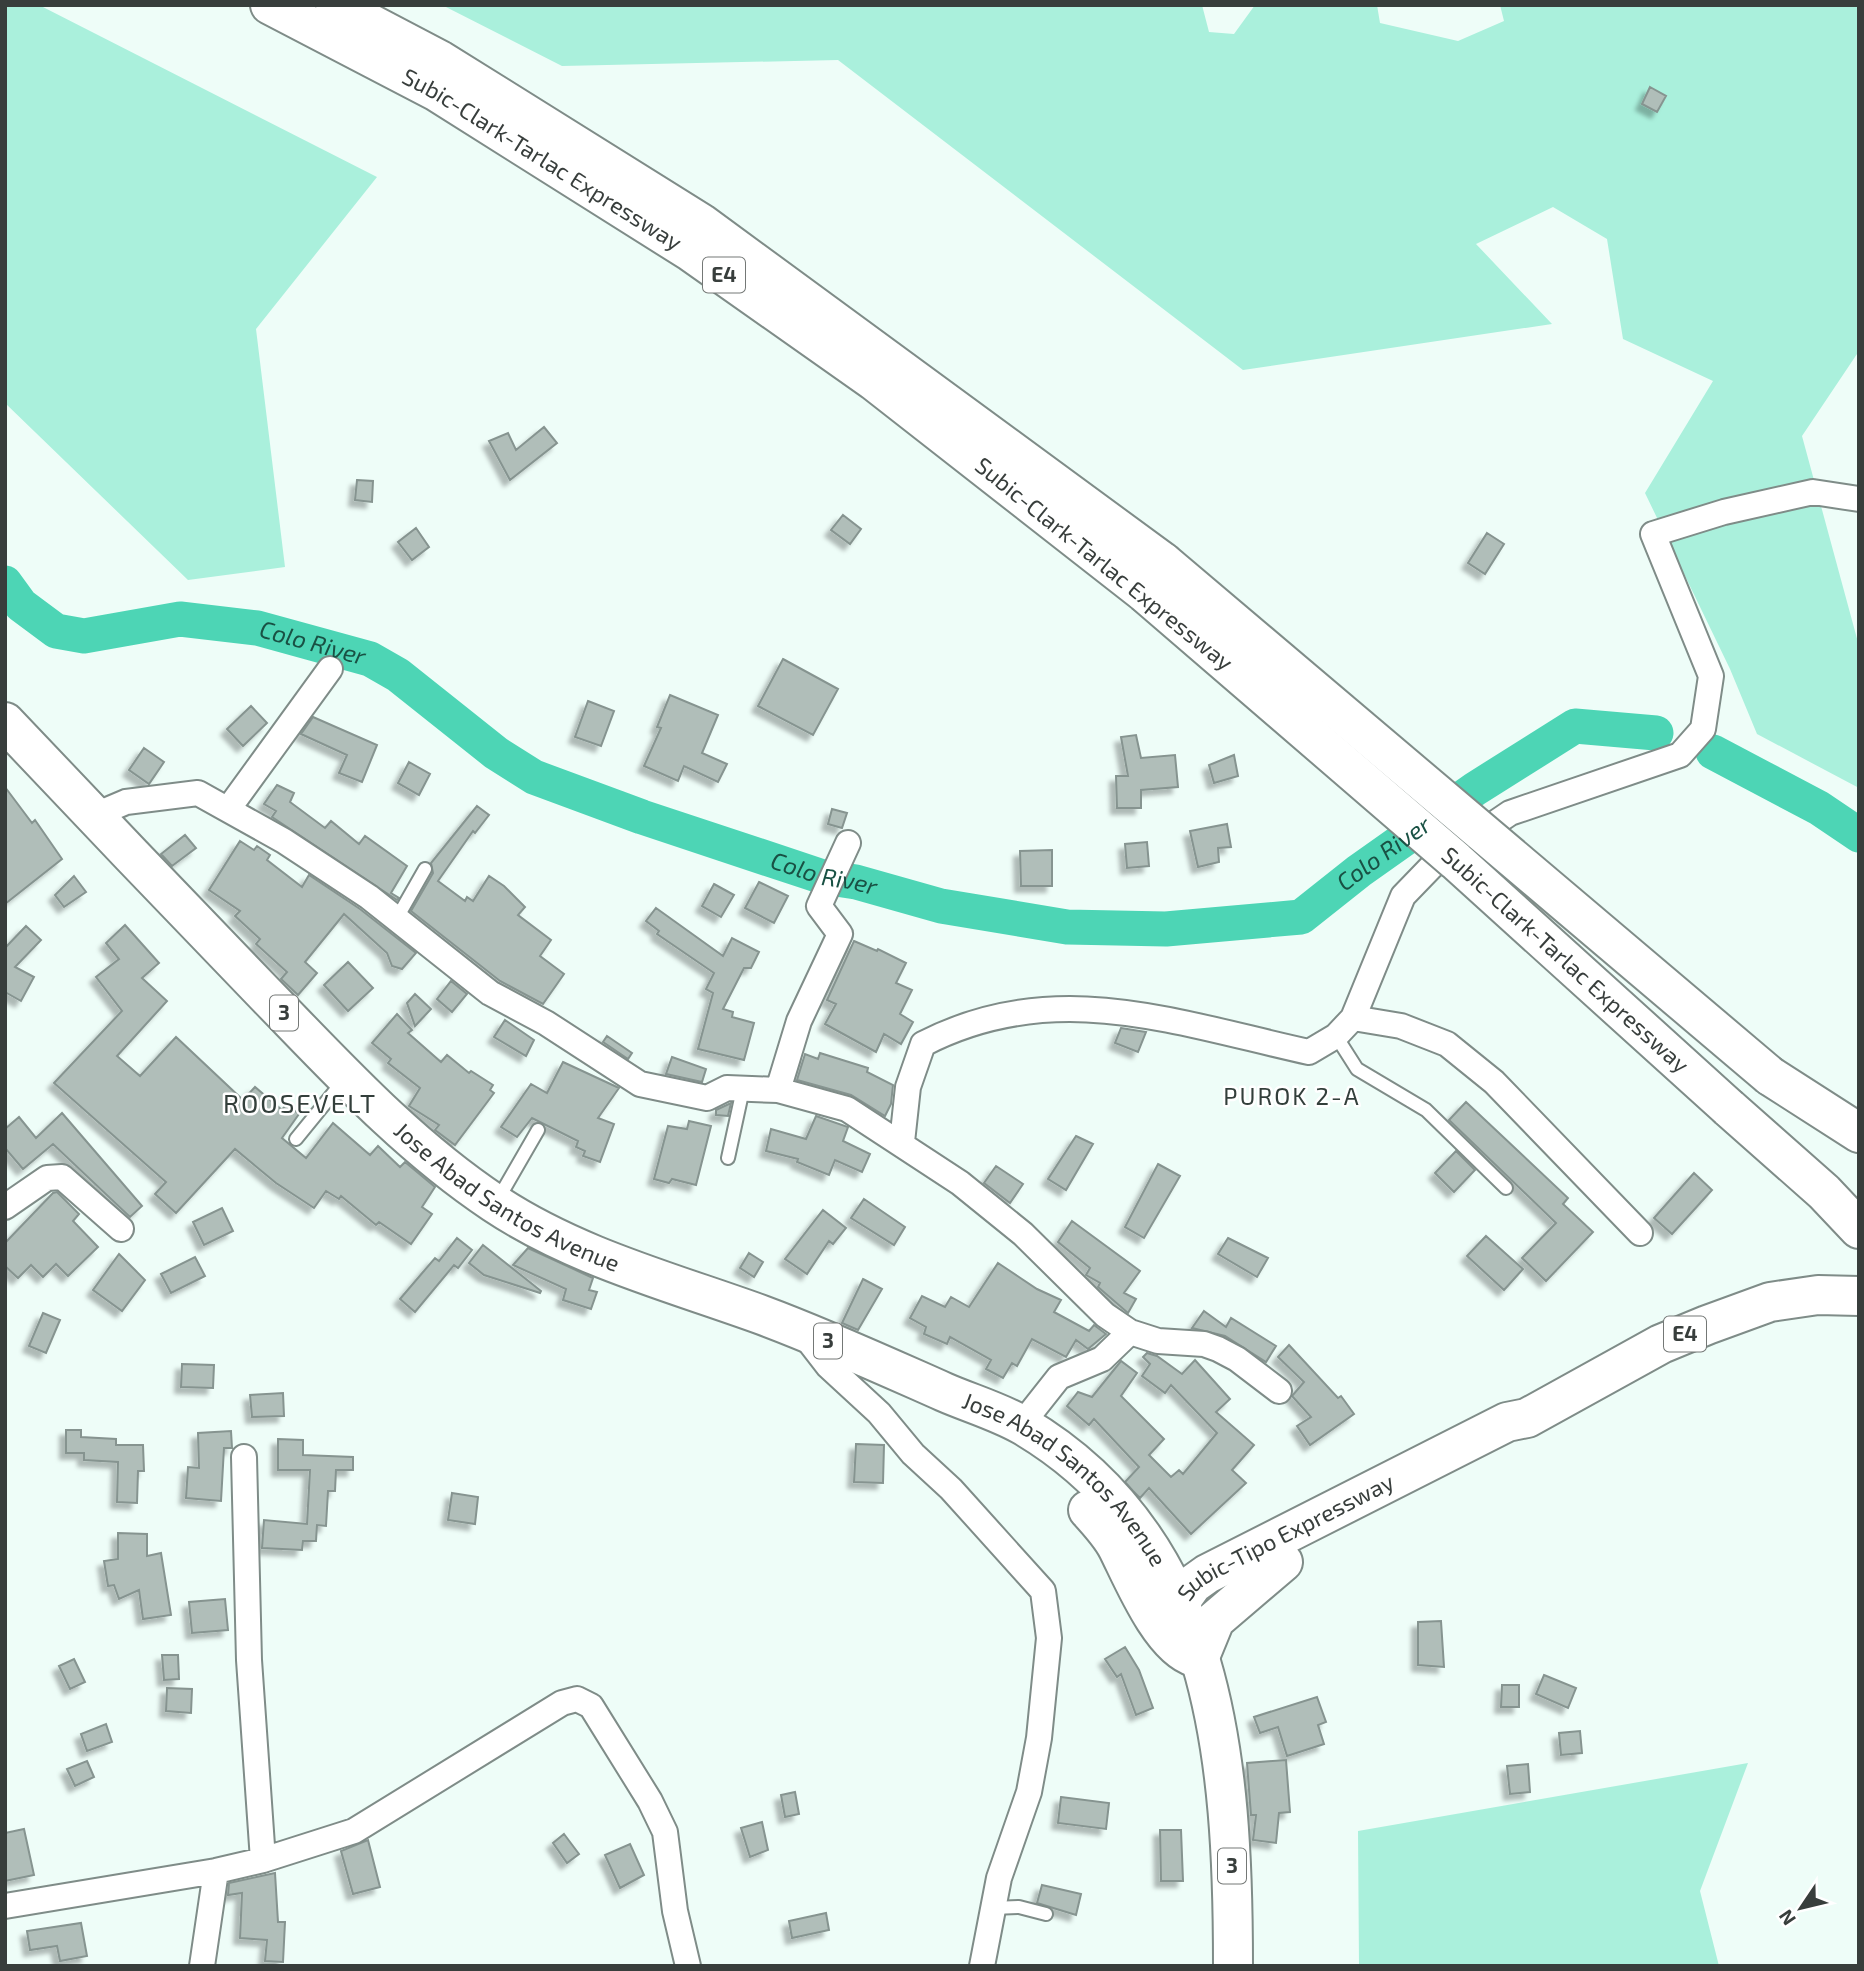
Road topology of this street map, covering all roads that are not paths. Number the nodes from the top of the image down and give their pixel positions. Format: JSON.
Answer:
{"nodes":[{"id":1,"x":270,"y":5,"type":"edge"},
{"id":2,"x":335,"y":5,"type":"edge"},
{"id":3,"x":1859,"y":499,"type":"edge"},
{"id":4,"x":1154,"y":577,"type":"junction"},
{"id":5,"x":330,"y":669,"type":"dead end"},
{"id":6,"x":5,"y":722,"type":"edge"},
{"id":7,"x":229,"y":808,"type":"junction"},
{"id":8,"x":93,"y":816,"type":"junction"},
{"id":9,"x":846,"y":848,"type":"dead end"},
{"id":10,"x":425,"y":869,"type":"dead end"},
{"id":11,"x":397,"y":918,"type":"junction"},
{"id":12,"x":1353,"y":1018,"type":"junction"},
{"id":13,"x":1336,"y":1036,"type":"junction"},
{"id":14,"x":346,"y":1077,"type":"junction"},
{"id":15,"x":743,"y":1088,"type":"junction"},
{"id":16,"x":778,"y":1090,"type":"junction"},
{"id":17,"x":538,"y":1130,"type":"dead end"},
{"id":18,"x":1859,"y":1133,"type":"edge"},
{"id":19,"x":296,"y":1139,"type":"dead end"},
{"id":20,"x":902,"y":1142,"type":"junction"},
{"id":21,"x":728,"y":1158,"type":"dead end"},
{"id":22,"x":1506,"y":1188,"type":"dead end"},
{"id":23,"x":495,"y":1204,"type":"junction"},
{"id":24,"x":5,"y":1207,"type":"edge"},
{"id":25,"x":121,"y":1229,"type":"dead end"},
{"id":26,"x":1859,"y":1229,"type":"edge"},
{"id":27,"x":1640,"y":1233,"type":"dead end"},
{"id":28,"x":1859,"y":1296,"type":"edge"},
{"id":29,"x":801,"y":1330,"type":"junction"},
{"id":30,"x":1130,"y":1332,"type":"junction"},
{"id":31,"x":1279,"y":1391,"type":"dead end"},
{"id":32,"x":948,"y":1394,"type":"junction"},
{"id":33,"x":1021,"y":1425,"type":"junction"},
{"id":34,"x":244,"y":1457,"type":"dead end"},
{"id":35,"x":1132,"y":1546,"type":"junction"},
{"id":36,"x":1276,"y":1551,"type":"junction"},
{"id":37,"x":1180,"y":1602,"type":"junction"},
{"id":38,"x":1199,"y":1659,"type":"junction"},
{"id":39,"x":263,"y":1860,"type":"junction"},
{"id":40,"x":216,"y":1871,"type":"junction"},
{"id":41,"x":5,"y":1906,"type":"edge"},
{"id":42,"x":991,"y":1909,"type":"junction"},
{"id":43,"x":1046,"y":1914,"type":"dead end"},
{"id":44,"x":202,"y":1966,"type":"edge"},
{"id":45,"x":688,"y":1966,"type":"edge"},
{"id":46,"x":982,"y":1966,"type":"edge"},
{"id":47,"x":1233,"y":1966,"type":"edge"}],
"edges":[{"from":1,"to":4,"type":"highway","name":"Subic-Clark-Tarlac Expressway","number":"E4"},
{"from":2,"to":4,"type":"highway","name":"Subic-Clark-Tarlac Expressway","number":"E4"},
{"from":3,"to":12,"type":"street"},
{"from":4,"to":18,"type":"highway","name":"Subic-Clark-Tarlac Expressway","number":"E4","bridge":true},
{"from":4,"to":26,"type":"highway","name":"Subic-Clark-Tarlac Expressway","number":"E4","bridge":true},
{"from":5,"to":7,"type":"street"},
{"from":6,"to":8,"type":"highway","name":"Jose Abad Santos Avenue","number":"3"},
{"from":7,"to":8,"type":"street"},
{"from":7,"to":11,"type":"street"},
{"from":8,"to":14,"type":"highway","name":"Jose Abad Santos Avenue","number":"3"},
{"from":9,"to":16,"type":"street"},
{"from":10,"to":11,"type":"lane"},
{"from":11,"to":15,"type":"street"},
{"from":12,"to":13,"type":"street"},
{"from":12,"to":27,"type":"street"},
{"from":13,"to":20,"type":"street"},
{"from":13,"to":22,"type":"lane"},
{"from":14,"to":19,"type":"lane"},
{"from":14,"to":23,"type":"highway","name":"Jose Abad Santos Avenue","number":"3"},
{"from":15,"to":16,"type":"street"},
{"from":15,"to":21,"type":"lane"},
{"from":16,"to":20,"type":"street"},
{"from":17,"to":23,"type":"lane"},
{"from":20,"to":30,"type":"street"},
{"from":23,"to":29,"type":"highway","name":"Jose Abad Santos Avenue","number":"3"},
{"from":24,"to":25,"type":"street"},
{"from":28,"to":36,"type":"highway","name":"Subic-Tipo Expressway","number":"E4"},
{"from":29,"to":32,"type":"highway","name":"Jose Abad Santos Avenue","number":"3"},
{"from":29,"to":42,"type":"street"},
{"from":30,"to":31,"type":"street"},
{"from":30,"to":33,"type":"street"},
{"from":32,"to":33,"type":"highway","name":"Jose Abad Santos Avenue","number":"3"},
{"from":32,"to":35,"type":"highway","name":"Jose Abad Santos Avenue","number":"3"},
{"from":33,"to":35,"type":"highway","name":"Jose Abad Santos Avenue","number":"3"},
{"from":34,"to":39,"type":"street"},
{"from":35,"to":36,"type":"highway","number":"E4"},
{"from":35,"to":37,"type":"highway"},
{"from":35,"to":38,"type":"highway","name":"Jose Abad Santos Avenue","number":"3"},
{"from":36,"to":37,"type":"highway","name":"Subic-Tipo Expressway","number":"E4"},
{"from":36,"to":38,"type":"highway","number":"E4"},
{"from":37,"to":38,"type":"highway","number":"3"},
{"from":38,"to":47,"type":"highway","number":"3"},
{"from":39,"to":40,"type":"street"},
{"from":39,"to":45,"type":"street"},
{"from":40,"to":41,"type":"street"},
{"from":40,"to":44,"type":"street"},
{"from":42,"to":43,"type":"lane"},
{"from":42,"to":46,"type":"street"}]}
